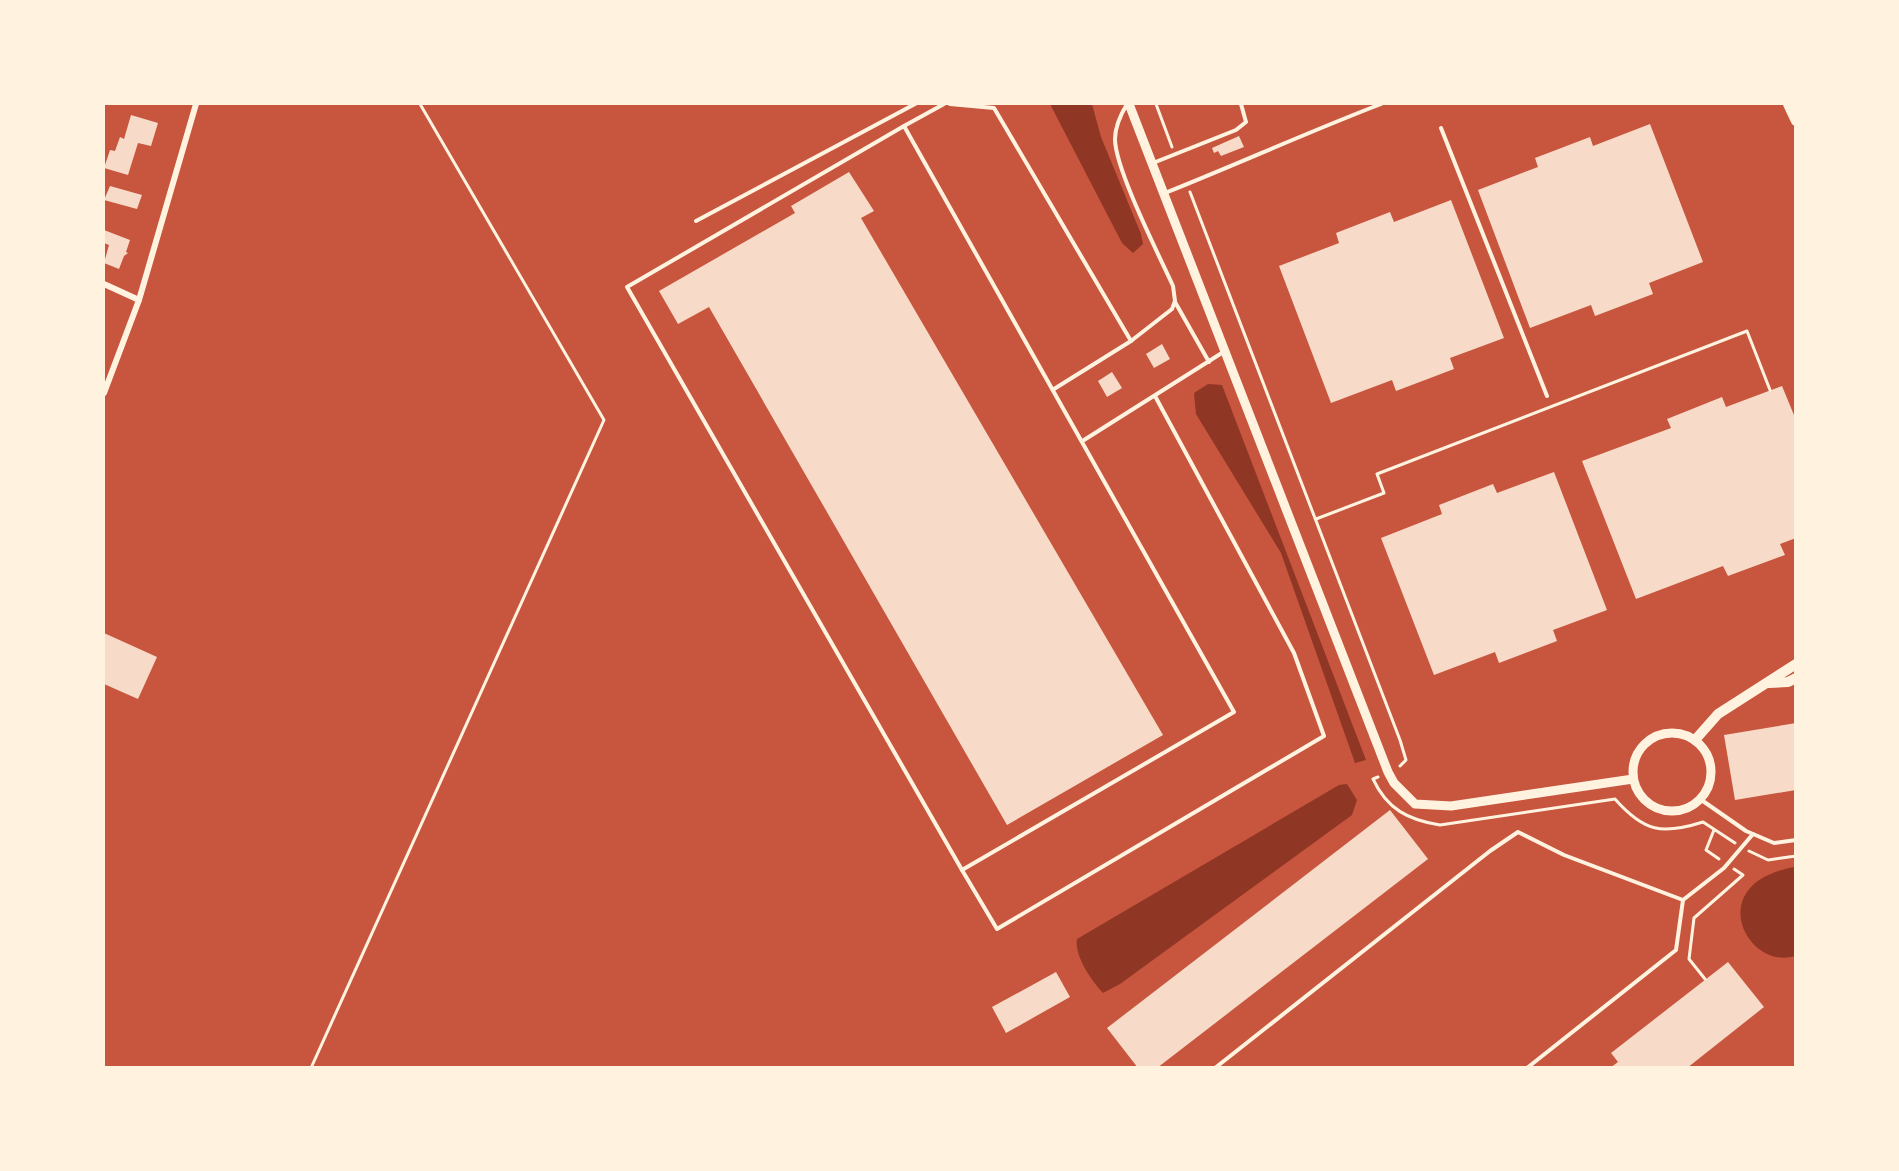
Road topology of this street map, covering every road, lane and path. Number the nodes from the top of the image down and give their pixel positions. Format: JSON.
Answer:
{"nodes":[{"id":1,"x":196,"y":104,"type":"edge"},
{"id":2,"x":420,"y":104,"type":"edge"},
{"id":3,"x":915,"y":104,"type":"edge"},
{"id":4,"x":944,"y":104,"type":"edge"},
{"id":5,"x":950,"y":104,"type":"edge"},
{"id":6,"x":1128,"y":104,"type":"edge"},
{"id":7,"x":1156,"y":104,"type":"edge"},
{"id":8,"x":1241,"y":104,"type":"edge"},
{"id":9,"x":1381,"y":104,"type":"edge"},
{"id":10,"x":1788,"y":104,"type":"edge"},
{"id":11,"x":1796,"y":121,"type":"edge"},
{"id":12,"x":904,"y":126,"type":"junction"},
{"id":13,"x":1441,"y":128,"type":"dead end"},
{"id":14,"x":1175,"y":154,"type":"junction"},
{"id":15,"x":1153,"y":163,"type":"junction"},
{"id":16,"x":1187,"y":185,"type":"junction"},
{"id":17,"x":1165,"y":194,"type":"junction"},
{"id":18,"x":696,"y":221,"type":"dead end"},
{"id":19,"x":104,"y":284,"type":"edge"},
{"id":20,"x":139,"y":300,"type":"junction"},
{"id":21,"x":1175,"y":302,"type":"junction"},
{"id":22,"x":1131,"y":341,"type":"junction"},
{"id":23,"x":1226,"y":351,"type":"junction"},
{"id":24,"x":1209,"y":362,"type":"junction"},
{"id":25,"x":1054,"y":389,"type":"junction"},
{"id":26,"x":1770,"y":390,"type":"dead end"},
{"id":27,"x":104,"y":393,"type":"edge"},
{"id":28,"x":1155,"y":396,"type":"junction"},
{"id":29,"x":1547,"y":396,"type":"dead end"},
{"id":30,"x":1084,"y":440,"type":"junction"},
{"id":31,"x":1316,"y":519,"type":"junction"},
{"id":32,"x":1796,"y":664,"type":"edge"},
{"id":33,"x":1796,"y":678,"type":"edge"},
{"id":34,"x":1769,"y":683,"type":"junction"},
{"id":35,"x":1695,"y":740,"type":"junction"},
{"id":36,"x":1388,"y":772,"type":"junction"},
{"id":37,"x":1633,"y":779,"type":"junction"},
{"id":38,"x":1700,"y":799,"type":"junction"},
{"id":39,"x":1714,"y":830,"type":"junction"},
{"id":40,"x":1753,"y":834,"type":"junction"},
{"id":41,"x":1796,"y":840,"type":"edge"},
{"id":42,"x":1742,"y":847,"type":"junction"},
{"id":43,"x":1796,"y":856,"type":"edge"},
{"id":44,"x":1727,"y":864,"type":"junction"},
{"id":45,"x":962,"y":870,"type":"junction"},
{"id":46,"x":1683,"y":900,"type":"junction"},
{"id":47,"x":1705,"y":980,"type":"dead end"},
{"id":48,"x":311,"y":1068,"type":"edge"},
{"id":49,"x":1215,"y":1068,"type":"edge"},
{"id":50,"x":1527,"y":1068,"type":"edge"}],
"edges":[{"from":1,"to":20,"type":"street"},
{"from":2,"to":48,"type":"path"},
{"from":3,"to":18,"type":"lane"},
{"from":4,"to":12,"type":"lane"},
{"from":5,"to":22,"type":"lane"},
{"from":6,"to":15,"type":"main road"},
{"from":6,"to":21,"type":"lane"},
{"from":7,"to":14,"type":"path"},
{"from":8,"to":14,"type":"lane"},
{"from":9,"to":16,"type":"lane"},
{"from":10,"to":11,"type":"main road"},
{"from":12,"to":25,"type":"lane"},
{"from":12,"to":45,"type":"lane"},
{"from":13,"to":29,"type":"lane"},
{"from":14,"to":15,"type":"lane"},
{"from":15,"to":17,"type":"main road"},
{"from":16,"to":17,"type":"lane"},
{"from":16,"to":31,"type":"path"},
{"from":17,"to":23,"type":"main road"},
{"from":19,"to":20,"type":"street"},
{"from":20,"to":27,"type":"street"},
{"from":21,"to":22,"type":"lane"},
{"from":21,"to":24,"type":"lane"},
{"from":22,"to":25,"type":"lane"},
{"from":23,"to":24,"type":"lane"},
{"from":23,"to":36,"type":"main road"},
{"from":24,"to":28,"type":"lane"},
{"from":25,"to":30,"type":"lane"},
{"from":26,"to":31,"type":"path"},
{"from":28,"to":30,"type":"lane"},
{"from":28,"to":45,"type":"lane"},
{"from":30,"to":45,"type":"lane"},
{"from":31,"to":36,"type":"path"},
{"from":32,"to":34,"type":"main road"},
{"from":33,"to":34,"type":"main road"},
{"from":34,"to":35,"type":"main road"},
{"from":35,"to":37,"type":"main road"},
{"from":35,"to":38,"type":"main road"},
{"from":36,"to":37,"type":"main road"},
{"from":36,"to":39,"type":"path"},
{"from":37,"to":38,"type":"main road"},
{"from":38,"to":40,"type":"lane"},
{"from":39,"to":42,"type":"path"},
{"from":39,"to":44,"type":"path"},
{"from":40,"to":41,"type":"lane"},
{"from":40,"to":42,"type":"lane"},
{"from":42,"to":43,"type":"path"},
{"from":42,"to":44,"type":"lane"},
{"from":44,"to":46,"type":"lane"},
{"from":44,"to":47,"type":"path"},
{"from":46,"to":49,"type":"lane"},
{"from":46,"to":50,"type":"lane"}]}
